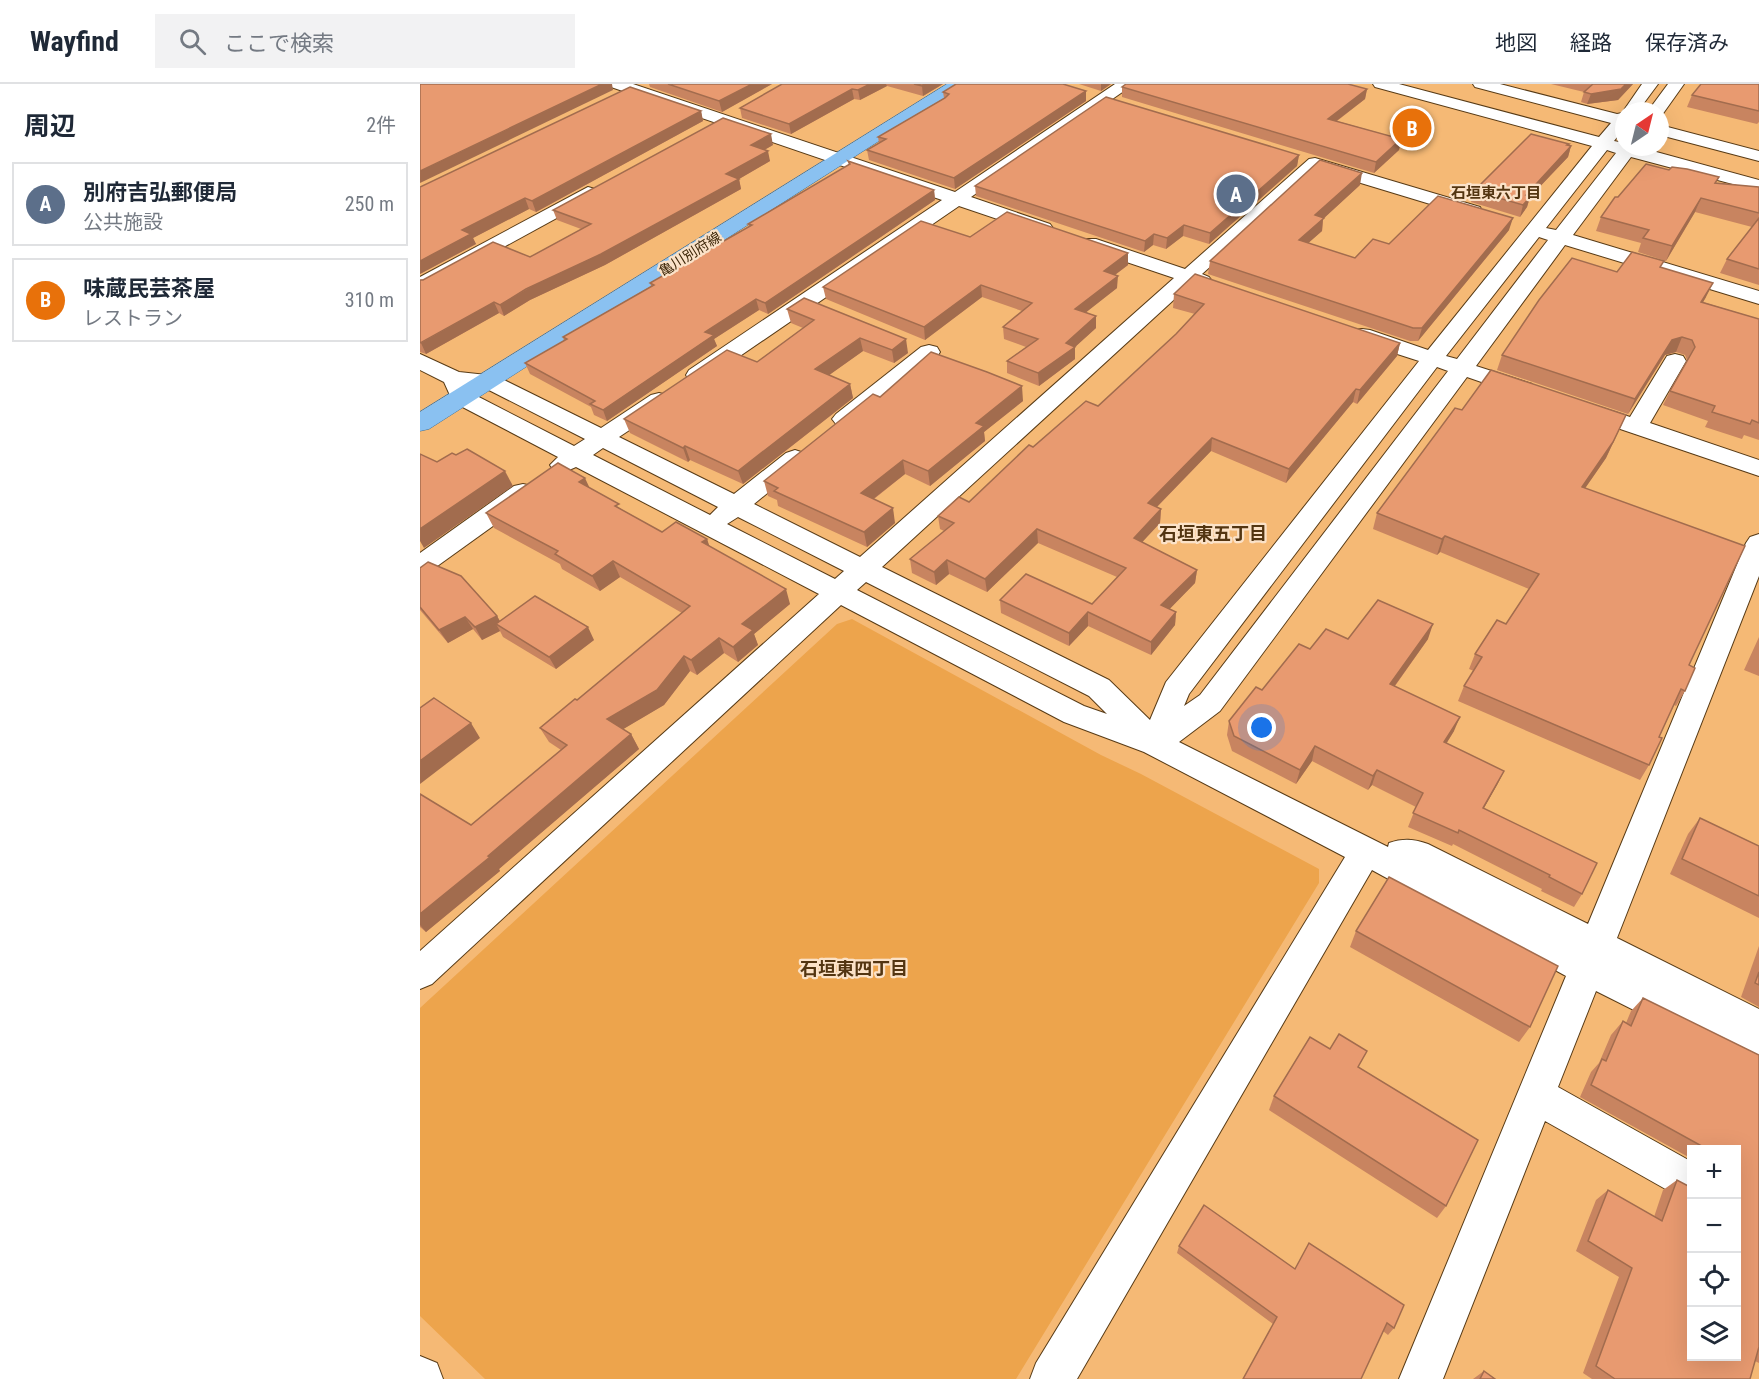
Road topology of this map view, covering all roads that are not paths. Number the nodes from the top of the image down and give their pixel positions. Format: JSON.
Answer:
{"nodes":[{"id":1,"x":931,"y":84,"type":"edge"},
{"id":2,"x":959,"y":84,"type":"edge"},
{"id":3,"x":1126,"y":84,"type":"edge"},
{"id":4,"x":1381,"y":84,"type":"edge"},
{"id":5,"x":1481,"y":84,"type":"edge"},
{"id":6,"x":1650,"y":84,"type":"edge"},
{"id":7,"x":1677,"y":84,"type":"edge"},
{"id":8,"x":626,"y":89,"type":"edge"},
{"id":9,"x":1094,"y":96,"type":"junction"},
{"id":10,"x":1636,"y":102,"type":"edge"},
{"id":11,"x":1663,"y":102,"type":"edge"},
{"id":12,"x":1126,"y":106,"type":"edge"},
{"id":13,"x":742,"y":110,"type":"edge"},
{"id":14,"x":1615,"y":115,"type":"edge"},
{"id":15,"x":723,"y":120,"type":"junction"},
{"id":16,"x":1615,"y":129,"type":"edge"},
{"id":17,"x":702,"y":131,"type":"edge"},
{"id":18,"x":1669,"y":132,"type":"edge"},
{"id":19,"x":1603,"y":144,"type":"junction"},
{"id":20,"x":1615,"y":146,"type":"edge"},
{"id":21,"x":830,"y":156,"type":"junction"},
{"id":22,"x":1622,"y":156,"type":"edge"},
{"id":23,"x":1656,"y":156,"type":"edge"},
{"id":24,"x":1759,"y":156,"type":"edge"},
{"id":25,"x":608,"y":182,"type":"edge"},
{"id":26,"x":1759,"y":186,"type":"edge"},
{"id":27,"x":955,"y":198,"type":"junction"},
{"id":28,"x":1490,"y":217,"type":"edge"},
{"id":29,"x":1523,"y":227,"type":"junction"},
{"id":30,"x":1562,"y":238,"type":"junction"},
{"id":31,"x":1188,"y":276,"type":"junction"},
{"id":32,"x":420,"y":285,"type":"edge"},
{"id":33,"x":1221,"y":288,"type":"edge"},
{"id":34,"x":1759,"y":298,"type":"edge"},
{"id":35,"x":806,"y":301,"type":"junction"},
{"id":36,"x":826,"y":310,"type":"edge"},
{"id":37,"x":1344,"y":328,"type":"edge"},
{"id":38,"x":929,"y":352,"type":"edge"},
{"id":39,"x":1433,"y":358,"type":"junction"},
{"id":40,"x":420,"y":361,"type":"edge"},
{"id":41,"x":1675,"y":361,"type":"dead end"},
{"id":42,"x":1464,"y":369,"type":"junction"},
{"id":43,"x":488,"y":381,"type":"junction"},
{"id":44,"x":458,"y":388,"type":"junction"},
{"id":45,"x":1540,"y":395,"type":"edge"},
{"id":46,"x":420,"y":399,"type":"edge"},
{"id":47,"x":1562,"y":402,"type":"edge"},
{"id":48,"x":420,"y":423,"type":"edge"},
{"id":49,"x":1636,"y":427,"type":"junction"},
{"id":50,"x":602,"y":438,"type":"junction"},
{"id":51,"x":575,"y":456,"type":"junction"},
{"id":52,"x":1759,"y":468,"type":"edge"},
{"id":53,"x":735,"y":506,"type":"junction"},
{"id":54,"x":711,"y":526,"type":"junction"},
{"id":55,"x":1759,"y":543,"type":"edge"},
{"id":56,"x":420,"y":566,"type":"edge"},
{"id":57,"x":863,"y":570,"type":"junction"},
{"id":58,"x":839,"y":592,"type":"junction"},
{"id":59,"x":1155,"y":744,"type":"junction"},
{"id":60,"x":1365,"y":852,"type":"junction"},
{"id":61,"x":1592,"y":957,"type":"junction"},
{"id":62,"x":420,"y":973,"type":"edge"},
{"id":63,"x":1759,"y":1027,"type":"edge"},
{"id":64,"x":1759,"y":1055,"type":"edge"},
{"id":65,"x":1536,"y":1095,"type":"junction"},
{"id":66,"x":1687,"y":1181,"type":"edge"},
{"id":67,"x":1052,"y":1379,"type":"edge"},
{"id":68,"x":1421,"y":1379,"type":"edge"}],
"edges":[{"from":1,"to":21,"type":"main road","name":"亀川別府線"},
{"from":2,"to":21,"type":"main road","name":"亀川別府線"},
{"from":3,"to":9,"type":"street"},
{"from":4,"to":19,"type":"street"},
{"from":5,"to":14,"type":"street"},
{"from":6,"to":10,"type":"street"},
{"from":7,"to":11,"type":"street"},
{"from":8,"to":15,"type":"street"},
{"from":9,"to":12,"type":"street"},
{"from":9,"to":27,"type":"street"},
{"from":13,"to":15,"type":"street"},
{"from":15,"to":17,"type":"street"},
{"from":15,"to":21,"type":"street"},
{"from":16,"to":19,"type":"street"},
{"from":18,"to":24,"type":"street"},
{"from":19,"to":20,"type":"street"},
{"from":19,"to":29,"type":"street"},
{"from":21,"to":27,"type":"street"},
{"from":21,"to":43,"type":"main road","name":"亀川別府線"},
{"from":21,"to":44,"type":"main road","name":"亀川別府線"},
{"from":22,"to":30,"type":"street"},
{"from":23,"to":26,"type":"street"},
{"from":25,"to":32,"type":"street"},
{"from":27,"to":31,"type":"street"},
{"from":27,"to":35,"type":"street"},
{"from":28,"to":31,"type":"street"},
{"from":29,"to":30,"type":"street"},
{"from":29,"to":39,"type":"street"},
{"from":30,"to":34,"type":"street"},
{"from":30,"to":42,"type":"street"},
{"from":31,"to":33,"type":"street"},
{"from":31,"to":57,"type":"street"},
{"from":35,"to":36,"type":"street"},
{"from":35,"to":50,"type":"street"},
{"from":37,"to":39,"type":"street"},
{"from":38,"to":53,"type":"street"},
{"from":39,"to":42,"type":"street"},
{"from":39,"to":59,"type":"street"},
{"from":40,"to":44,"type":"street"},
{"from":41,"to":49,"type":"street"},
{"from":42,"to":45,"type":"street"},
{"from":42,"to":59,"type":"street"},
{"from":43,"to":44,"type":"street"},
{"from":43,"to":50,"type":"street"},
{"from":44,"to":46,"type":"main road","name":"亀川別府線"},
{"from":44,"to":48,"type":"main road","name":"亀川別府線"},
{"from":44,"to":51,"type":"street"},
{"from":47,"to":49,"type":"street"},
{"from":49,"to":52,"type":"street"},
{"from":50,"to":51,"type":"street"},
{"from":50,"to":53,"type":"street"},
{"from":51,"to":54,"type":"street"},
{"from":51,"to":56,"type":"street"},
{"from":53,"to":54,"type":"street"},
{"from":53,"to":57,"type":"street"},
{"from":54,"to":58,"type":"street"},
{"from":55,"to":61,"type":"street"},
{"from":57,"to":58,"type":"street"},
{"from":57,"to":59,"type":"street"},
{"from":58,"to":59,"type":"street"},
{"from":58,"to":62,"type":"street"},
{"from":59,"to":60,"type":"street"},
{"from":60,"to":61,"type":"street"},
{"from":60,"to":67,"type":"street"},
{"from":61,"to":63,"type":"street"},
{"from":61,"to":64,"type":"street"},
{"from":61,"to":65,"type":"street"},
{"from":65,"to":66,"type":"street"},
{"from":65,"to":68,"type":"street"}]}
